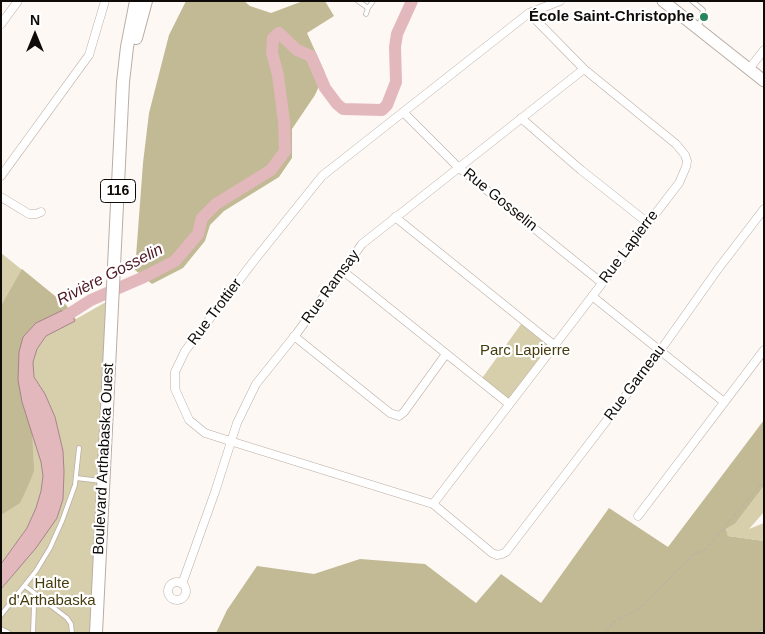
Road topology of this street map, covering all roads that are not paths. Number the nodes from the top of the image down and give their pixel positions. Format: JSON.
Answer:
{"nodes":[{"id":1,"x":18,"y":1,"type":"edge"},
{"id":2,"x":105,"y":1,"type":"edge"},
{"id":3,"x":136,"y":1,"type":"edge"},
{"id":4,"x":146,"y":1,"type":"edge"},
{"id":5,"x":358,"y":1,"type":"edge"},
{"id":6,"x":373,"y":1,"type":"edge"},
{"id":7,"x":560,"y":1,"type":"edge"},
{"id":8,"x":663,"y":1,"type":"edge"},
{"id":9,"x":692,"y":1,"type":"edge"},
{"id":10,"x":368,"y":8,"type":"junction"},
{"id":11,"x":530,"y":13,"type":"junction"},
{"id":12,"x":366,"y":14,"type":"dead end"},
{"id":13,"x":1,"y":24,"type":"edge"},
{"id":14,"x":699,"y":30,"type":"junction"},
{"id":15,"x":764,"y":50,"type":"edge"},
{"id":16,"x":584,"y":70,"type":"junction"},
{"id":17,"x":749,"y":70,"type":"junction"},
{"id":18,"x":764,"y":81,"type":"edge"},
{"id":19,"x":122,"y":112,"type":"junction"},
{"id":20,"x":403,"y":112,"type":"junction"},
{"id":21,"x":521,"y":118,"type":"junction"},
{"id":22,"x":458,"y":167,"type":"junction"},
{"id":23,"x":1,"y":176,"type":"edge"},
{"id":24,"x":1,"y":197,"type":"edge"},
{"id":25,"x":764,"y":209,"type":"edge"},
{"id":26,"x":41,"y":212,"type":"dead end"},
{"id":27,"x":395,"y":217,"type":"junction"},
{"id":28,"x":648,"y":223,"type":"junction"},
{"id":29,"x":343,"y":271,"type":"junction"},
{"id":30,"x":602,"y":283,"type":"junction"},
{"id":31,"x":592,"y":296,"type":"junction"},
{"id":32,"x":294,"y":336,"type":"junction"},
{"id":33,"x":554,"y":345,"type":"junction"},
{"id":34,"x":660,"y":350,"type":"junction"},
{"id":35,"x":764,"y":350,"type":"edge"},
{"id":36,"x":446,"y":354,"type":"junction"},
{"id":37,"x":724,"y":402,"type":"junction"},
{"id":38,"x":509,"y":404,"type":"junction"},
{"id":39,"x":230,"y":441,"type":"junction"},
{"id":40,"x":79,"y":448,"type":"dead end"},
{"id":41,"x":76,"y":478,"type":"junction"},
{"id":42,"x":104,"y":481,"type":"junction"},
{"id":43,"x":433,"y":504,"type":"junction"},
{"id":44,"x":638,"y":516,"type":"dead end"},
{"id":45,"x":502,"y":554,"type":"joint"},
{"id":46,"x":182,"y":584,"type":"dead end"},
{"id":47,"x":25,"y":586,"type":"junction"},
{"id":48,"x":36,"y":595,"type":"junction"},
{"id":49,"x":1,"y":615,"type":"edge"},
{"id":50,"x":1,"y":629,"type":"edge"},
{"id":51,"x":9,"y":633,"type":"edge"},
{"id":52,"x":33,"y":633,"type":"edge"},
{"id":53,"x":72,"y":633,"type":"edge"},
{"id":54,"x":96,"y":633,"type":"edge"}],
"edges":[{"from":1,"to":13,"type":"street"},
{"from":2,"to":23,"type":"street"},
{"from":3,"to":19,"type":"main road","number":"116"},
{"from":4,"to":19,"type":"main road","number":"116"},
{"from":5,"to":10,"type":"lane"},
{"from":6,"to":10,"type":"lane"},
{"from":7,"to":11,"type":"street","name":"Rue Trottier"},
{"from":8,"to":14,"type":"street"},
{"from":9,"to":14,"type":"lane"},
{"from":10,"to":12,"type":"lane"},
{"from":11,"to":16,"type":"street","name":"Rue Lapierre"},
{"from":11,"to":20,"type":"street","name":"Rue Trottier"},
{"from":14,"to":17,"type":"street"},
{"from":15,"to":17,"type":"street"},
{"from":16,"to":21,"type":"street","name":"Rue Ramsay"},
{"from":16,"to":28,"type":"street","name":"Rue Lapierre"},
{"from":17,"to":18,"type":"street"},
{"from":19,"to":42,"type":"main road","name":"Boulevard Arthabaska Ouest","number":"116"},
{"from":20,"to":22,"type":"street","name":"Rue Gosselin"},
{"from":20,"to":39,"type":"street","name":"Rue Trottier"},
{"from":21,"to":22,"type":"street","name":"Rue Ramsay"},
{"from":21,"to":28,"type":"street"},
{"from":22,"to":27,"type":"street","name":"Rue Ramsay"},
{"from":22,"to":30,"type":"street","name":"Rue Gosselin"},
{"from":24,"to":26,"type":"street"},
{"from":25,"to":34,"type":"street","name":"Rue Garneau"},
{"from":27,"to":29,"type":"street","name":"Rue Ramsay"},
{"from":27,"to":33,"type":"street"},
{"from":28,"to":30,"type":"street","name":"Rue Lapierre"},
{"from":29,"to":32,"type":"street","name":"Rue Ramsay"},
{"from":29,"to":36,"type":"street"},
{"from":30,"to":31,"type":"street","name":"Rue Lapierre"},
{"from":31,"to":33,"type":"street","name":"Rue Lapierre"},
{"from":31,"to":34,"type":"street"},
{"from":32,"to":36,"type":"street"},
{"from":32,"to":39,"type":"street","name":"Rue Ramsay"},
{"from":33,"to":38,"type":"street","name":"Rue Lapierre"},
{"from":34,"to":37,"type":"street"},
{"from":34,"to":45,"type":"street","name":"Rue Garneau"},
{"from":35,"to":37,"type":"street"},
{"from":36,"to":38,"type":"street"},
{"from":37,"to":44,"type":"street"},
{"from":38,"to":43,"type":"street","name":"Rue Lapierre"},
{"from":39,"to":43,"type":"street","name":"Rue Trottier"},
{"from":39,"to":46,"type":"street","name":"Rue Ramsay"},
{"from":40,"to":41,"type":"lane"},
{"from":41,"to":42,"type":"lane"},
{"from":41,"to":47,"type":"lane"},
{"from":42,"to":54,"type":"main road","name":"Boulevard Arthabaska Ouest","number":"116"},
{"from":43,"to":45,"type":"street","name":"Rue Trottier"},
{"from":47,"to":48,"type":"lane"},
{"from":47,"to":49,"type":"lane"},
{"from":48,"to":52,"type":"lane"},
{"from":48,"to":53,"type":"lane"},
{"from":50,"to":51,"type":"lane"}]}
